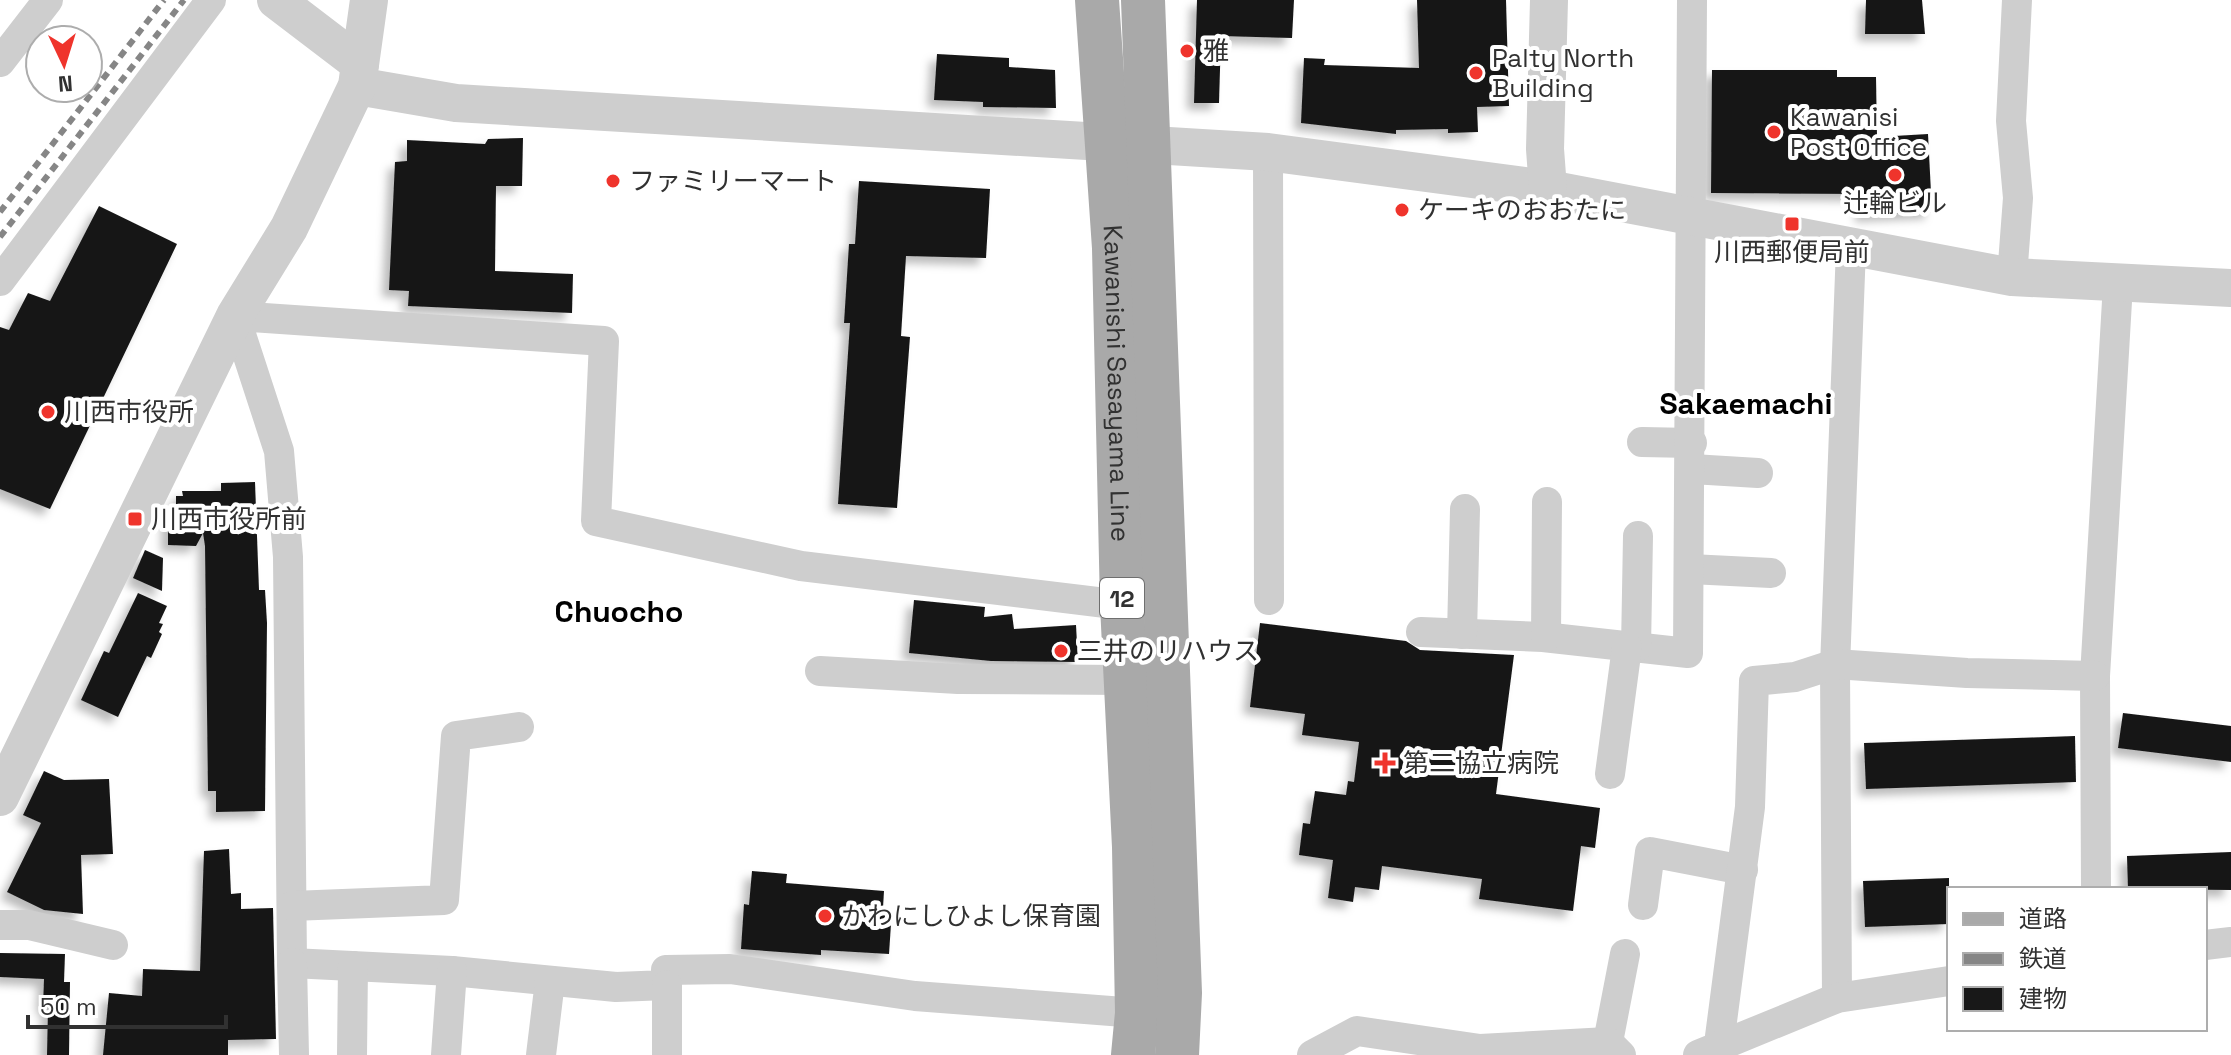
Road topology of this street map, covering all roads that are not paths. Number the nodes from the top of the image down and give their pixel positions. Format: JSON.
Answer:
{"nodes":[{"id":1,"x":48,"y":0,"type":"edge"},
{"id":2,"x":211,"y":0,"type":"edge"},
{"id":3,"x":276,"y":0,"type":"edge"},
{"id":4,"x":369,"y":0,"type":"edge"},
{"id":5,"x":1097,"y":0,"type":"edge"},
{"id":6,"x":1143,"y":0,"type":"edge"},
{"id":7,"x":1549,"y":0,"type":"edge"},
{"id":8,"x":1692,"y":0,"type":"edge"},
{"id":9,"x":2017,"y":0,"type":"edge"},
{"id":10,"x":0,"y":62,"type":"edge"},
{"id":11,"x":359,"y":75,"type":"junction"},
{"id":12,"x":1127,"y":142,"type":"junction"},
{"id":13,"x":1268,"y":152,"type":"junction"},
{"id":14,"x":1548,"y":189,"type":"junction"},
{"id":15,"x":1689,"y":217,"type":"junction"},
{"id":16,"x":1851,"y":248,"type":"junction"},
{"id":17,"x":2012,"y":277,"type":"junction"},
{"id":18,"x":0,"y":281,"type":"edge"},
{"id":19,"x":2118,"y":284,"type":"junction"},
{"id":20,"x":2231,"y":288,"type":"edge"},
{"id":21,"x":235,"y":316,"type":"junction"},
{"id":22,"x":1642,"y":442,"type":"dead end"},
{"id":23,"x":1692,"y":456,"type":"junction"},
{"id":24,"x":1758,"y":473,"type":"dead end"},
{"id":25,"x":1547,"y":502,"type":"dead end"},
{"id":26,"x":1465,"y":509,"type":"dead end"},
{"id":27,"x":1638,"y":536,"type":"dead end"},
{"id":28,"x":1690,"y":569,"type":"junction"},
{"id":29,"x":1771,"y":573,"type":"dead end"},
{"id":30,"x":1269,"y":600,"type":"dead end"},
{"id":31,"x":1122,"y":605,"type":"junction"},
{"id":32,"x":1421,"y":632,"type":"dead end"},
{"id":33,"x":1462,"y":634,"type":"junction"},
{"id":34,"x":1546,"y":637,"type":"junction"},
{"id":35,"x":1631,"y":647,"type":"junction"},
{"id":36,"x":1835,"y":664,"type":"junction"},
{"id":37,"x":820,"y":671,"type":"dead end"},
{"id":38,"x":2095,"y":676,"type":"junction"},
{"id":39,"x":1126,"y":680,"type":"junction"},
{"id":40,"x":519,"y":727,"type":"dead end"},
{"id":41,"x":1610,"y":774,"type":"dead end"},
{"id":42,"x":0,"y":797,"type":"edge"},
{"id":43,"x":1743,"y":870,"type":"junction"},
{"id":44,"x":2096,"y":887,"type":"edge"},
{"id":45,"x":1643,"y":905,"type":"dead end"},
{"id":46,"x":292,"y":906,"type":"junction"},
{"id":47,"x":0,"y":925,"type":"edge"},
{"id":48,"x":2231,"y":942,"type":"edge"},
{"id":49,"x":113,"y":945,"type":"dead end"},
{"id":50,"x":2207,"y":945,"type":"edge"},
{"id":51,"x":1625,"y":954,"type":"dead end"},
{"id":52,"x":292,"y":963,"type":"junction"},
{"id":53,"x":353,"y":966,"type":"junction"},
{"id":54,"x":452,"y":971,"type":"junction"},
{"id":55,"x":550,"y":981,"type":"junction"},
{"id":56,"x":1947,"y":981,"type":"edge"},
{"id":57,"x":667,"y":985,"type":"junction"},
{"id":58,"x":1837,"y":998,"type":"junction"},
{"id":59,"x":1135,"y":1034,"type":"edge"},
{"id":60,"x":1615,"y":1049,"type":"edge"},
{"id":61,"x":1708,"y":1050,"type":"edge"},
{"id":62,"x":294,"y":1055,"type":"edge"},
{"id":63,"x":352,"y":1055,"type":"edge"},
{"id":64,"x":446,"y":1055,"type":"edge"},
{"id":65,"x":541,"y":1055,"type":"edge"},
{"id":66,"x":667,"y":1055,"type":"edge"},
{"id":67,"x":1177,"y":1055,"type":"edge"},
{"id":68,"x":1312,"y":1055,"type":"edge"}],
"edges":[{"from":1,"to":10,"type":"street"},
{"from":2,"to":18,"type":"street"},
{"from":3,"to":11,"type":"street"},
{"from":4,"to":11,"type":"street"},
{"from":5,"to":12,"type":"main road","name":"Kawanishi Sasayama Line","number":"12"},
{"from":6,"to":12,"type":"main road","name":"Kawanishi Sasayama Line","number":"12"},
{"from":7,"to":14,"type":"street"},
{"from":8,"to":15,"type":"street"},
{"from":9,"to":17,"type":"street"},
{"from":11,"to":12,"type":"street"},
{"from":11,"to":21,"type":"street"},
{"from":12,"to":13,"type":"street"},
{"from":12,"to":31,"type":"main road","name":"Kawanishi Sasayama Line","number":"12"},
{"from":12,"to":67,"type":"main road","name":"Kawanishi Sasayama Line","number":"12"},
{"from":13,"to":14,"type":"street"},
{"from":13,"to":30,"type":"street"},
{"from":14,"to":15,"type":"street"},
{"from":15,"to":16,"type":"street"},
{"from":15,"to":23,"type":"street"},
{"from":16,"to":17,"type":"street"},
{"from":16,"to":36,"type":"street"},
{"from":17,"to":19,"type":"street"},
{"from":19,"to":20,"type":"street"},
{"from":19,"to":38,"type":"street"},
{"from":21,"to":31,"type":"street"},
{"from":21,"to":42,"type":"street"},
{"from":21,"to":46,"type":"street"},
{"from":22,"to":23,"type":"street"},
{"from":23,"to":24,"type":"street"},
{"from":23,"to":28,"type":"street"},
{"from":25,"to":34,"type":"street"},
{"from":26,"to":33,"type":"street"},
{"from":27,"to":35,"type":"street"},
{"from":28,"to":29,"type":"street"},
{"from":28,"to":35,"type":"street"},
{"from":31,"to":39,"type":"main road","name":"Kawanishi Sasayama Line","number":"12"},
{"from":32,"to":33,"type":"street"},
{"from":33,"to":34,"type":"street"},
{"from":34,"to":35,"type":"street"},
{"from":35,"to":41,"type":"street"},
{"from":36,"to":38,"type":"street"},
{"from":36,"to":43,"type":"street"},
{"from":36,"to":58,"type":"street"},
{"from":37,"to":39,"type":"street"},
{"from":38,"to":44,"type":"street"},
{"from":39,"to":59,"type":"main road","name":"Kawanishi Sasayama Line","number":"12"},
{"from":40,"to":46,"type":"street"},
{"from":43,"to":45,"type":"street"},
{"from":43,"to":61,"type":"street"},
{"from":46,"to":52,"type":"street"},
{"from":47,"to":49,"type":"street"},
{"from":48,"to":50,"type":"street"},
{"from":51,"to":60,"type":"street"},
{"from":52,"to":53,"type":"street"},
{"from":52,"to":62,"type":"street"},
{"from":53,"to":54,"type":"street"},
{"from":53,"to":63,"type":"street"},
{"from":54,"to":55,"type":"street"},
{"from":54,"to":64,"type":"street"},
{"from":55,"to":57,"type":"street"},
{"from":55,"to":65,"type":"street"},
{"from":56,"to":58,"type":"street"},
{"from":57,"to":59,"type":"street"},
{"from":57,"to":66,"type":"street"},
{"from":58,"to":61,"type":"street"},
{"from":60,"to":68,"type":"street"}]}
